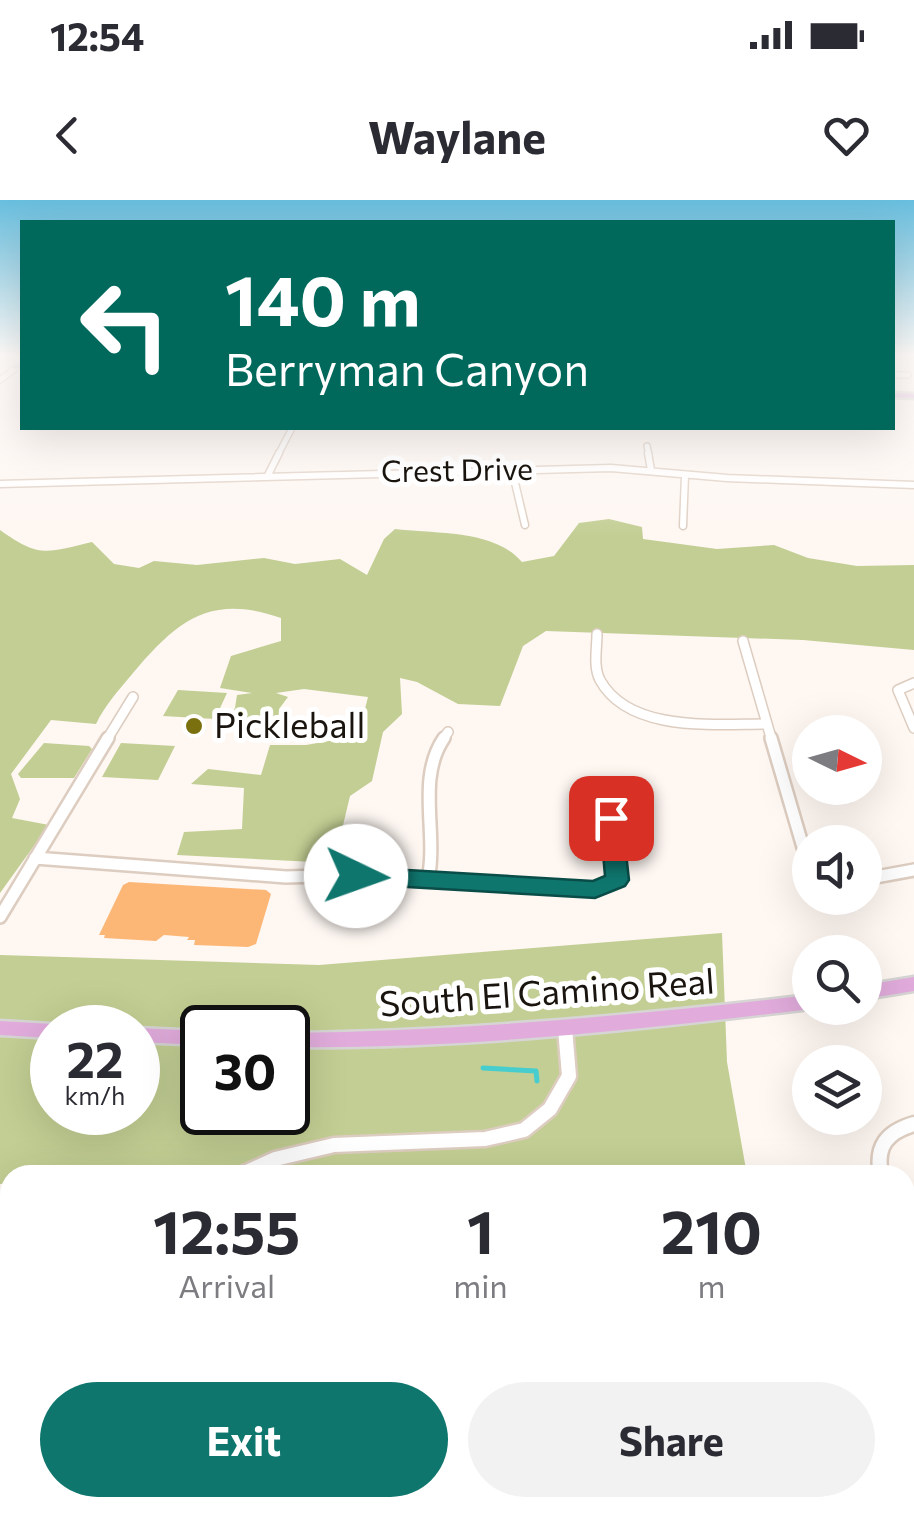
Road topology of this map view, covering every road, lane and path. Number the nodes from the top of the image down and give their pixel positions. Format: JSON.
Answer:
{"nodes":[{"id":1,"x":290,"y":431,"type":"edge"},
{"id":2,"x":647,"y":446,"type":"dead end"},
{"id":3,"x":512,"y":470,"type":"junction"},
{"id":4,"x":651,"y":470,"type":"junction"},
{"id":5,"x":268,"y":474,"type":"junction"},
{"id":6,"x":685,"y":474,"type":"junction"},
{"id":7,"x":0,"y":484,"type":"edge"},
{"id":8,"x":914,"y":485,"type":"edge"},
{"id":9,"x":525,"y":525,"type":"dead end"},
{"id":10,"x":682,"y":526,"type":"dead end"},
{"id":11,"x":596,"y":634,"type":"dead end"},
{"id":12,"x":743,"y":641,"type":"dead end"},
{"id":13,"x":914,"y":683,"type":"edge"},
{"id":14,"x":133,"y":697,"type":"dead end"},
{"id":15,"x":766,"y":724,"type":"junction"},
{"id":16,"x":914,"y":728,"type":"edge"},
{"id":17,"x":448,"y":732,"type":"dead end"},
{"id":18,"x":611,"y":818,"type":"dead end"},
{"id":19,"x":795,"y":825,"type":"edge"},
{"id":20,"x":35,"y":858,"type":"junction"},
{"id":21,"x":914,"y":870,"type":"edge"},
{"id":22,"x":882,"y":877,"type":"edge"},
{"id":23,"x":428,"y":879,"type":"junction"},
{"id":24,"x":0,"y":917,"type":"edge"},
{"id":25,"x":914,"y":984,"type":"edge"},
{"id":26,"x":882,"y":989,"type":"edge"},
{"id":27,"x":792,"y":1004,"type":"edge"},
{"id":28,"x":0,"y":1028,"type":"edge"},
{"id":29,"x":565,"y":1028,"type":"junction"},
{"id":30,"x":30,"y":1029,"type":"edge"},
{"id":31,"x":310,"y":1040,"type":"edge"},
{"id":32,"x":914,"y":1124,"type":"edge"},
{"id":33,"x":261,"y":1165,"type":"edge"},
{"id":34,"x":879,"y":1165,"type":"edge"}],
"edges":[{"from":1,"to":5,"type":"street"},
{"from":2,"to":4,"type":"street"},
{"from":3,"to":4,"type":"street","name":"Crest Drive"},
{"from":3,"to":5,"type":"street","name":"Crest Drive"},
{"from":3,"to":9,"type":"street"},
{"from":4,"to":6,"type":"street","name":"Crest Drive"},
{"from":5,"to":7,"type":"street","name":"Crest Drive"},
{"from":6,"to":8,"type":"street","name":"Crest Drive"},
{"from":6,"to":10,"type":"street"},
{"from":11,"to":15,"type":"street"},
{"from":12,"to":15,"type":"street"},
{"from":13,"to":16,"type":"street"},
{"from":14,"to":20,"type":"street"},
{"from":15,"to":19,"type":"street"},
{"from":17,"to":23,"type":"street"},
{"from":18,"to":23,"type":"street"},
{"from":20,"to":23,"type":"street"},
{"from":20,"to":24,"type":"street"},
{"from":21,"to":22,"type":"street"},
{"from":25,"to":26,"type":"main road"},
{"from":27,"to":29,"type":"main road","name":"South El Camino Real"},
{"from":28,"to":30,"type":"main road"},
{"from":29,"to":31,"type":"main road","name":"South El Camino Real"},
{"from":29,"to":33,"type":"street"},
{"from":32,"to":34,"type":"street"}]}
